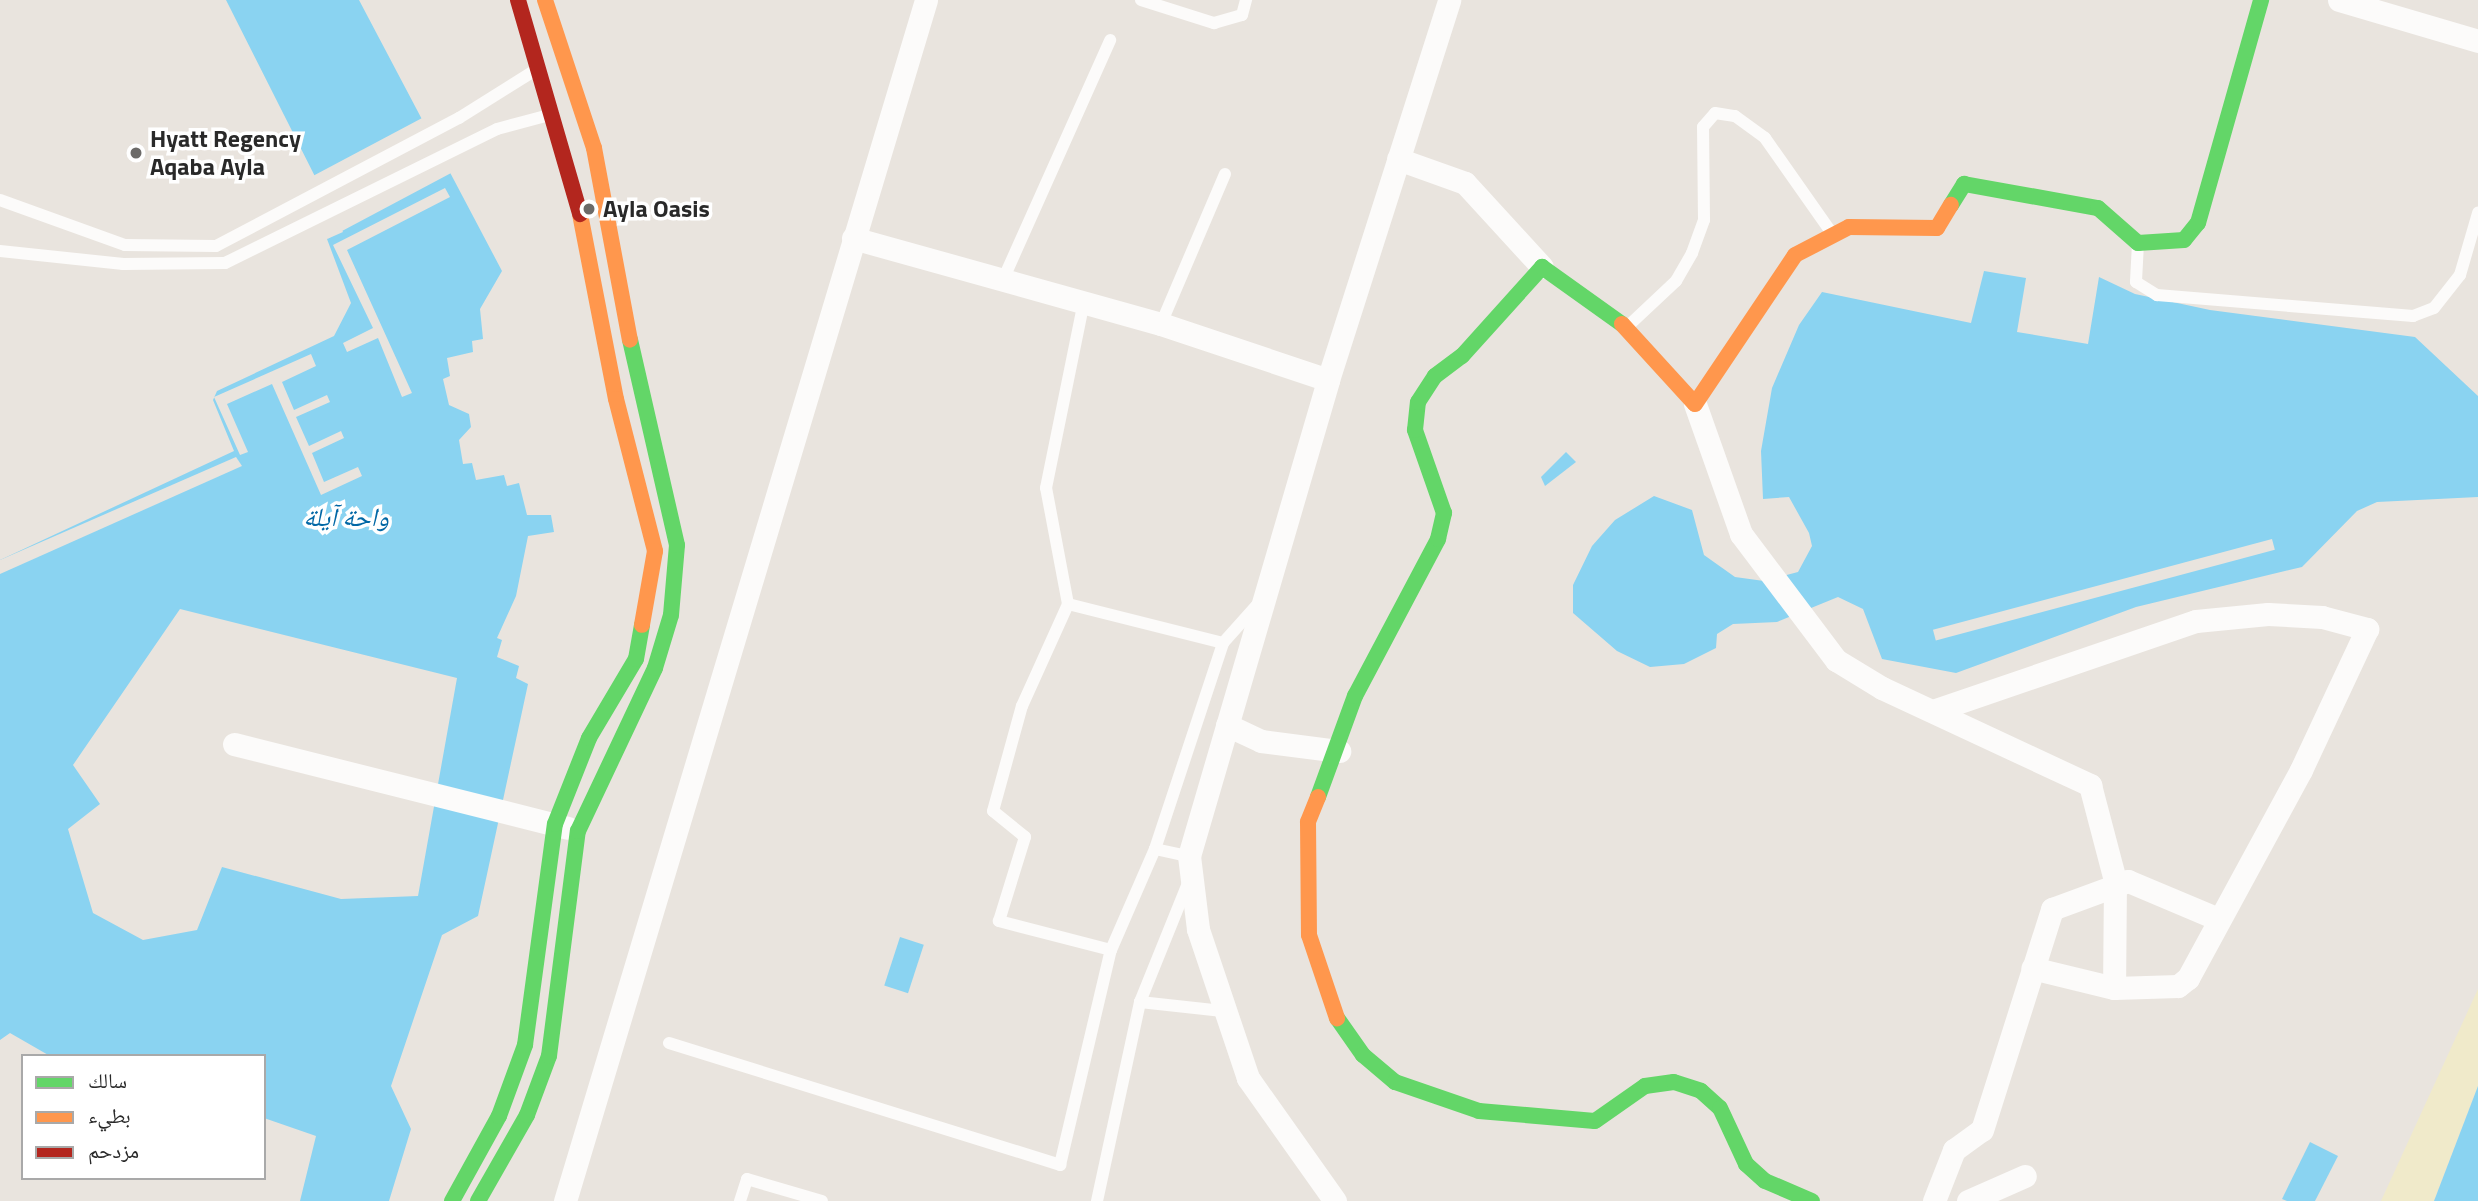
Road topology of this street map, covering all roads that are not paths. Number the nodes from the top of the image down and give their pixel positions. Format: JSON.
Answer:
{"nodes":[{"id":1,"x":518,"y":0,"type":"edge"},
{"id":2,"x":545,"y":0,"type":"edge"},
{"id":3,"x":926,"y":0,"type":"edge"},
{"id":4,"x":1141,"y":0,"type":"edge"},
{"id":5,"x":1246,"y":0,"type":"edge"},
{"id":6,"x":1449,"y":0,"type":"edge"},
{"id":7,"x":2261,"y":0,"type":"edge"},
{"id":8,"x":2339,"y":0,"type":"edge"},
{"id":9,"x":1111,"y":40,"type":"dead end"},
{"id":10,"x":2478,"y":41,"type":"edge"},
{"id":11,"x":539,"y":68,"type":"junction"},
{"id":12,"x":575,"y":80,"type":"junction"},
{"id":13,"x":554,"y":114,"type":"junction"},
{"id":14,"x":1398,"y":159,"type":"junction"},
{"id":15,"x":1226,"y":174,"type":"dead end"},
{"id":16,"x":0,"y":200,"type":"edge"},
{"id":17,"x":2478,"y":213,"type":"edge"},
{"id":18,"x":609,"y":222,"type":"junction"},
{"id":19,"x":584,"y":227,"type":"junction"},
{"id":20,"x":1831,"y":232,"type":"junction"},
{"id":21,"x":853,"y":238,"type":"junction"},
{"id":22,"x":2138,"y":243,"type":"junction"},
{"id":23,"x":0,"y":251,"type":"edge"},
{"id":24,"x":1542,"y":267,"type":"junction"},
{"id":25,"x":1002,"y":282,"type":"junction"},
{"id":26,"x":1083,"y":306,"type":"junction"},
{"id":27,"x":1161,"y":324,"type":"junction"},
{"id":28,"x":1627,"y":327,"type":"junction"},
{"id":29,"x":1328,"y":380,"type":"junction"},
{"id":30,"x":1695,"y":404,"type":"junction"},
{"id":31,"x":1271,"y":589,"type":"junction"},
{"id":32,"x":1068,"y":604,"type":"junction"},
{"id":33,"x":1223,"y":643,"type":"junction"},
{"id":34,"x":1933,"y":710,"type":"junction"},
{"id":35,"x":1227,"y":725,"type":"junction"},
{"id":36,"x":234,"y":744,"type":"dead end"},
{"id":37,"x":1339,"y":751,"type":"junction"},
{"id":38,"x":555,"y":824,"type":"junction"},
{"id":39,"x":578,"y":831,"type":"junction"},
{"id":40,"x":1155,"y":849,"type":"junction"},
{"id":41,"x":1190,"y":867,"type":"junction"},
{"id":42,"x":2115,"y":880,"type":"junction"},
{"id":43,"x":2216,"y":918,"type":"junction"},
{"id":44,"x":1111,"y":950,"type":"junction"},
{"id":45,"x":2032,"y":968,"type":"junction"},
{"id":46,"x":2114,"y":988,"type":"junction"},
{"id":47,"x":1140,"y":1002,"type":"junction"},
{"id":48,"x":1223,"y":1011,"type":"junction"},
{"id":49,"x":669,"y":1043,"type":"dead end"},
{"id":50,"x":2025,"y":1176,"type":"dead end"},
{"id":51,"x":452,"y":1201,"type":"edge"},
{"id":52,"x":478,"y":1201,"type":"edge"},
{"id":53,"x":565,"y":1201,"type":"edge"},
{"id":54,"x":740,"y":1201,"type":"edge"},
{"id":55,"x":822,"y":1201,"type":"edge"},
{"id":56,"x":1097,"y":1201,"type":"edge"},
{"id":57,"x":1335,"y":1201,"type":"edge"},
{"id":58,"x":1812,"y":1201,"type":"edge"},
{"id":59,"x":1934,"y":1201,"type":"edge"},
{"id":60,"x":1968,"y":1201,"type":"edge"}],
"edges":[{"from":1,"to":11,"type":"street"},
{"from":2,"to":12,"type":"street"},
{"from":3,"to":21,"type":"street"},
{"from":4,"to":5,"type":"lane"},
{"from":6,"to":14,"type":"street"},
{"from":7,"to":22,"type":"street"},
{"from":8,"to":10,"type":"street"},
{"from":9,"to":25,"type":"lane"},
{"from":11,"to":12,"type":"lane"},
{"from":11,"to":13,"type":"street"},
{"from":11,"to":16,"type":"lane"},
{"from":12,"to":13,"type":"lane"},
{"from":12,"to":18,"type":"street"},
{"from":13,"to":19,"type":"street"},
{"from":13,"to":23,"type":"lane"},
{"from":14,"to":24,"type":"street"},
{"from":14,"to":29,"type":"street"},
{"from":15,"to":27,"type":"lane"},
{"from":17,"to":22,"type":"lane"},
{"from":18,"to":19,"type":"street"},
{"from":18,"to":39,"type":"street"},
{"from":19,"to":38,"type":"street"},
{"from":20,"to":22,"type":"street"},
{"from":20,"to":28,"type":"lane"},
{"from":20,"to":30,"type":"street"},
{"from":21,"to":25,"type":"street"},
{"from":21,"to":53,"type":"street"},
{"from":24,"to":28,"type":"street"},
{"from":24,"to":37,"type":"street"},
{"from":25,"to":26,"type":"street"},
{"from":26,"to":27,"type":"street"},
{"from":26,"to":32,"type":"lane"},
{"from":27,"to":29,"type":"street"},
{"from":28,"to":30,"type":"street"},
{"from":29,"to":31,"type":"street"},
{"from":30,"to":34,"type":"street"},
{"from":31,"to":33,"type":"lane"},
{"from":31,"to":35,"type":"street"},
{"from":32,"to":33,"type":"lane"},
{"from":32,"to":44,"type":"lane"},
{"from":33,"to":40,"type":"lane"},
{"from":34,"to":42,"type":"street"},
{"from":34,"to":43,"type":"street"},
{"from":35,"to":37,"type":"street"},
{"from":35,"to":41,"type":"street"},
{"from":36,"to":38,"type":"street"},
{"from":37,"to":58,"type":"street"},
{"from":38,"to":39,"type":"street"},
{"from":38,"to":51,"type":"street"},
{"from":39,"to":52,"type":"street"},
{"from":40,"to":41,"type":"lane"},
{"from":40,"to":44,"type":"lane"},
{"from":41,"to":47,"type":"lane"},
{"from":41,"to":48,"type":"street"},
{"from":42,"to":43,"type":"street"},
{"from":42,"to":45,"type":"street"},
{"from":42,"to":46,"type":"street"},
{"from":43,"to":46,"type":"street"},
{"from":44,"to":49,"type":"lane"},
{"from":45,"to":46,"type":"street"},
{"from":45,"to":59,"type":"street"},
{"from":47,"to":48,"type":"lane"},
{"from":47,"to":56,"type":"lane"},
{"from":48,"to":57,"type":"street"},
{"from":50,"to":60,"type":"street"},
{"from":54,"to":55,"type":"lane"}]}
